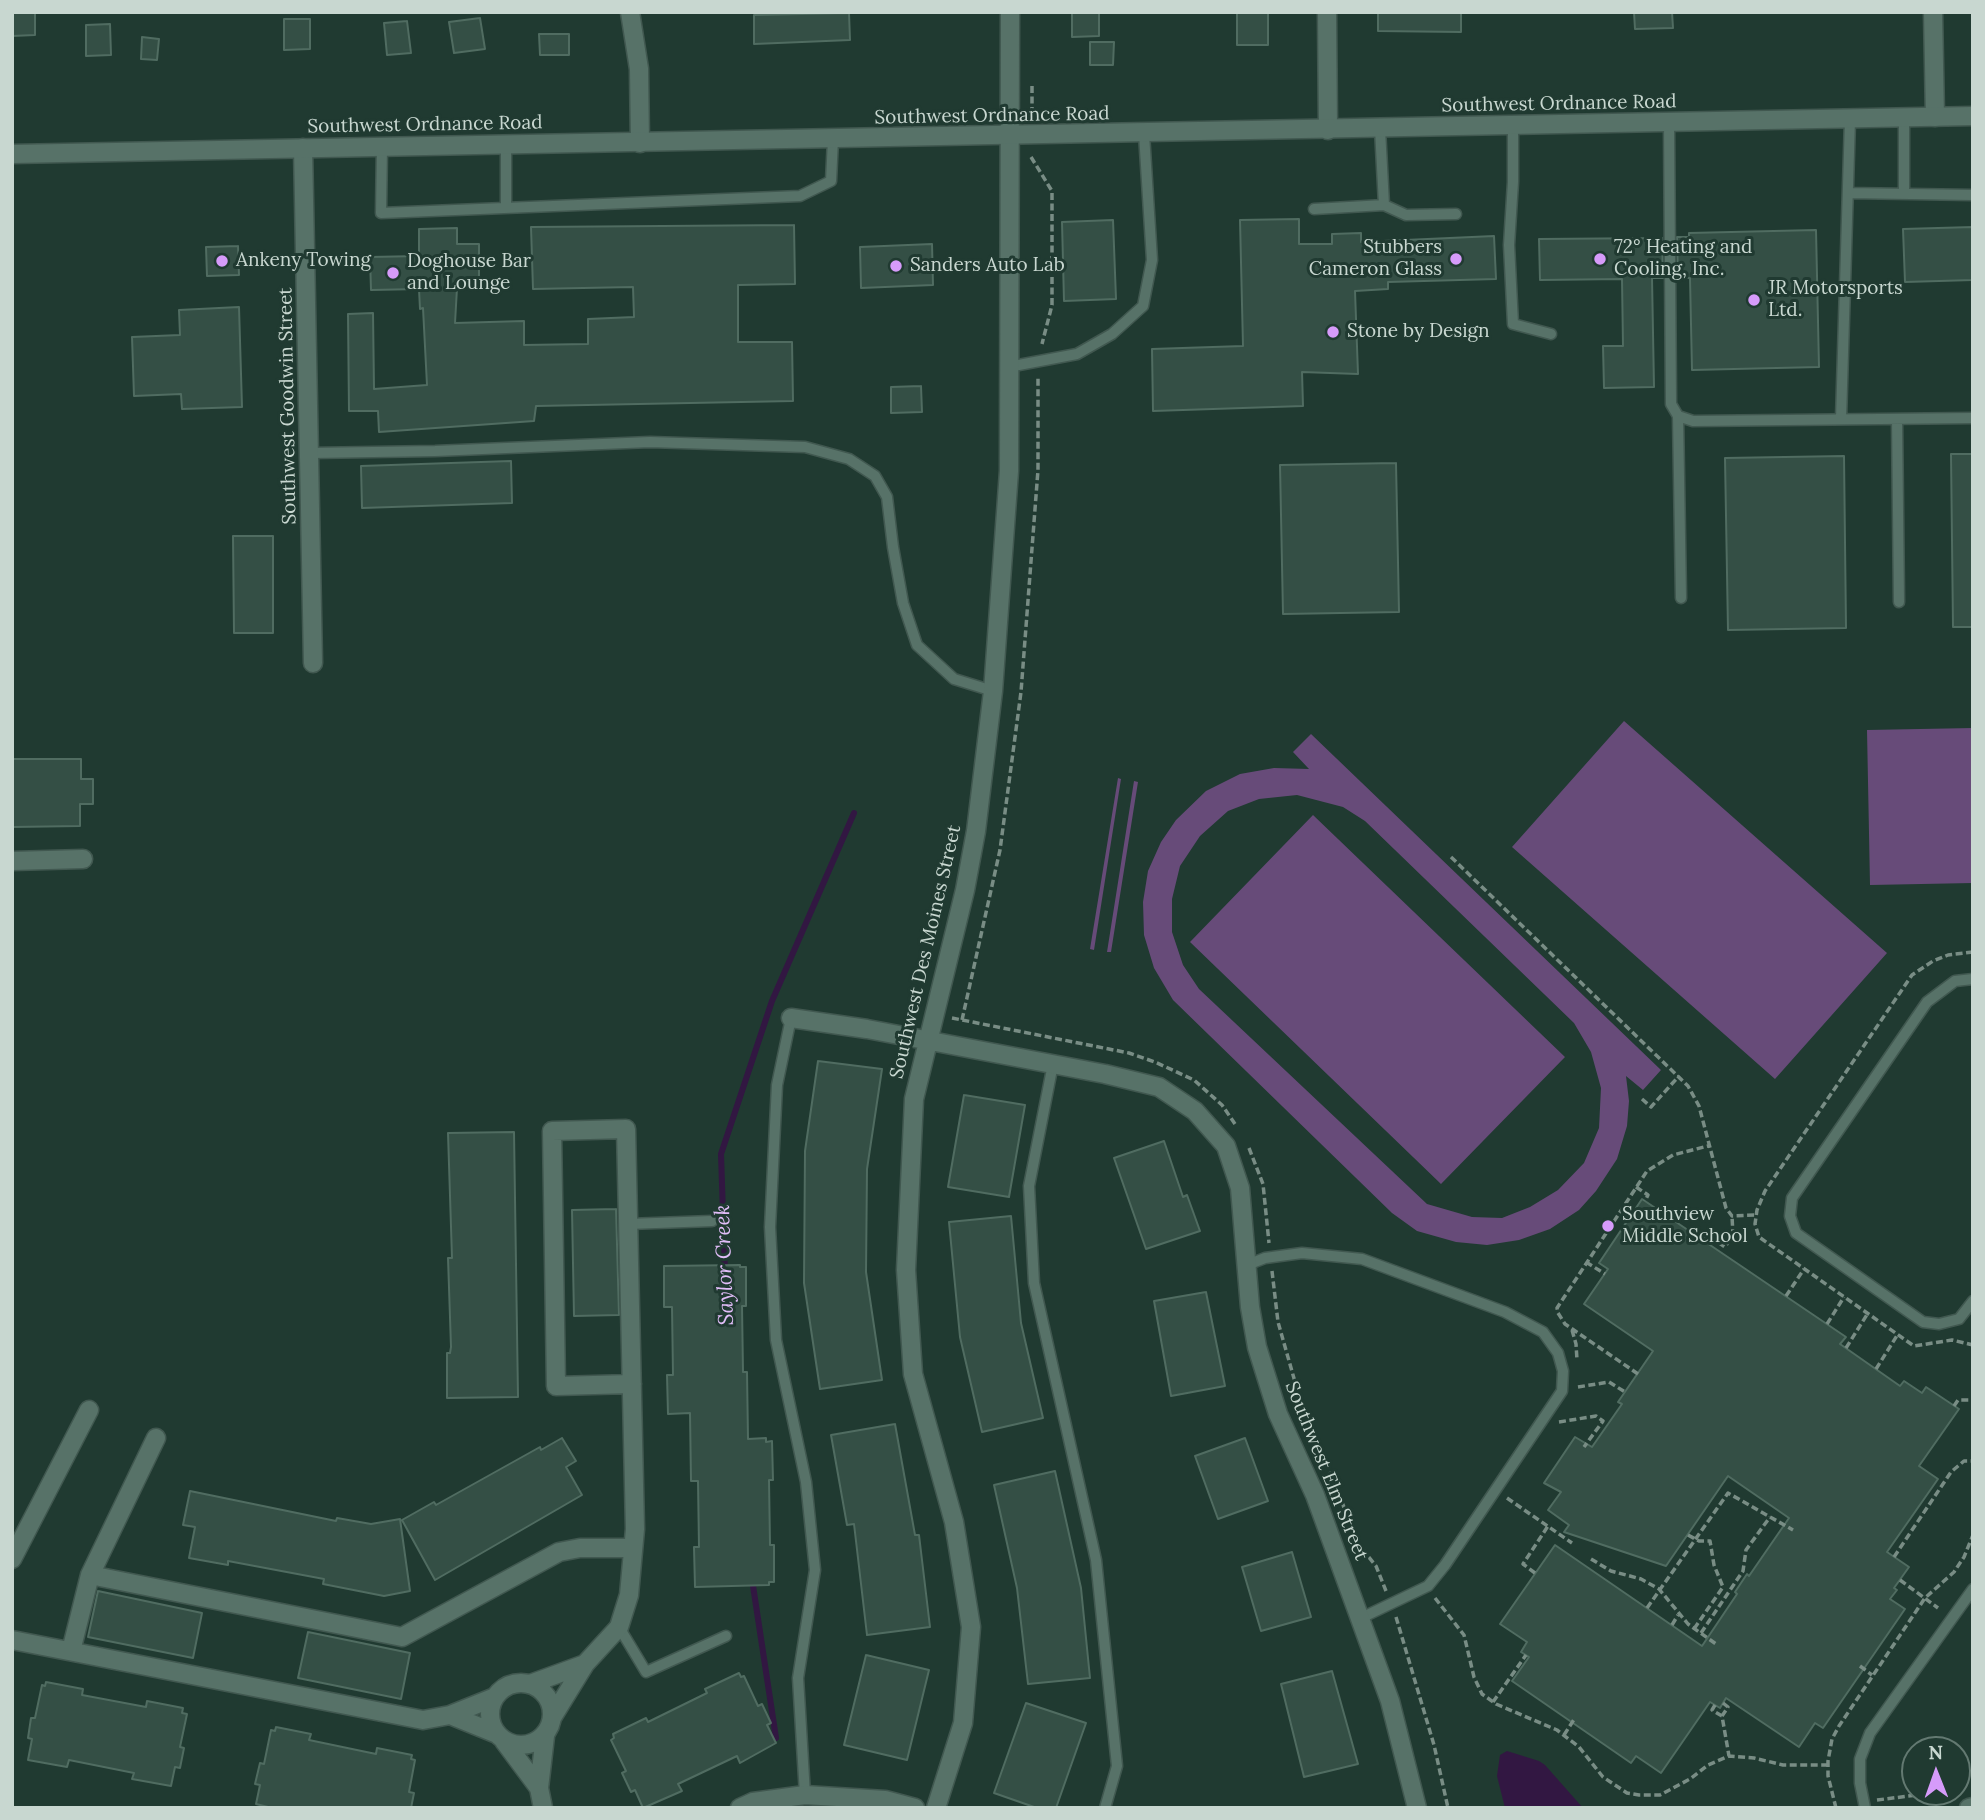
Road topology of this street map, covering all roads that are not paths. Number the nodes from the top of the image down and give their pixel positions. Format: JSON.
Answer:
{"nodes":[{"id":1,"x":630,"y":12,"type":"edge"},
{"id":2,"x":1010,"y":12,"type":"edge"},
{"id":3,"x":1327,"y":12,"type":"edge"},
{"id":4,"x":1933,"y":12,"type":"edge"},
{"id":5,"x":1973,"y":116,"type":"edge"},
{"id":6,"x":1935,"y":117,"type":"junction"},
{"id":7,"x":1850,"y":118,"type":"junction"},
{"id":8,"x":1904,"y":118,"type":"junction"},
{"id":9,"x":1669,"y":123,"type":"junction"},
{"id":10,"x":1513,"y":126,"type":"junction"},
{"id":11,"x":1380,"y":129,"type":"junction"},
{"id":12,"x":1328,"y":130,"type":"junction"},
{"id":13,"x":1144,"y":134,"type":"junction"},
{"id":14,"x":1011,"y":136,"type":"junction"},
{"id":15,"x":833,"y":139,"type":"junction"},
{"id":16,"x":640,"y":143,"type":"junction"},
{"id":17,"x":506,"y":145,"type":"junction"},
{"id":18,"x":382,"y":146,"type":"junction"},
{"id":19,"x":303,"y":148,"type":"junction"},
{"id":20,"x":12,"y":154,"type":"edge"},
{"id":21,"x":1848,"y":193,"type":"junction"},
{"id":22,"x":1904,"y":194,"type":"junction"},
{"id":23,"x":1973,"y":195,"type":"edge"},
{"id":24,"x":1384,"y":205,"type":"junction"},
{"id":25,"x":506,"y":208,"type":"junction"},
{"id":26,"x":1314,"y":209,"type":"dead end"},
{"id":27,"x":1456,"y":214,"type":"dead end"},
{"id":28,"x":1550,"y":334,"type":"dead end"},
{"id":29,"x":1008,"y":367,"type":"junction"},
{"id":30,"x":1678,"y":416,"type":"junction"},
{"id":31,"x":1973,"y":418,"type":"edge"},
{"id":32,"x":1841,"y":419,"type":"junction"},
{"id":33,"x":1897,"y":419,"type":"junction"},
{"id":34,"x":311,"y":453,"type":"junction"},
{"id":35,"x":1681,"y":598,"type":"dead end"},
{"id":36,"x":1899,"y":602,"type":"dead end"},
{"id":37,"x":313,"y":663,"type":"dead end"},
{"id":38,"x":993,"y":691,"type":"junction"},
{"id":39,"x":83,"y":859,"type":"dead end"},
{"id":40,"x":12,"y":861,"type":"edge"},
{"id":41,"x":1973,"y":979,"type":"edge"},
{"id":42,"x":791,"y":1018,"type":"joint"},
{"id":43,"x":927,"y":1041,"type":"junction"},
{"id":44,"x":1053,"y":1064,"type":"junction"},
{"id":45,"x":712,"y":1222,"type":"dead end"},
{"id":46,"x":628,"y":1224,"type":"junction"},
{"id":47,"x":1247,"y":1265,"type":"junction"},
{"id":48,"x":1973,"y":1301,"type":"edge"},
{"id":49,"x":632,"y":1384,"type":"junction"},
{"id":50,"x":89,"y":1410,"type":"dead end"},
{"id":51,"x":156,"y":1438,"type":"dead end"},
{"id":52,"x":633,"y":1548,"type":"junction"},
{"id":53,"x":12,"y":1559,"type":"edge"},
{"id":54,"x":90,"y":1575,"type":"junction"},
{"id":55,"x":1973,"y":1588,"type":"edge"},
{"id":56,"x":1361,"y":1618,"type":"junction"},
{"id":57,"x":619,"y":1627,"type":"junction"},
{"id":58,"x":726,"y":1636,"type":"dead end"},
{"id":59,"x":12,"y":1640,"type":"edge"},
{"id":60,"x":71,"y":1651,"type":"junction"},
{"id":61,"x":585,"y":1664,"type":"junction"},
{"id":62,"x":530,"y":1684,"type":"junction"},
{"id":63,"x":495,"y":1697,"type":"junction"},
{"id":64,"x":450,"y":1715,"type":"junction"},
{"id":65,"x":553,"y":1716,"type":"junction"},
{"id":66,"x":545,"y":1736,"type":"junction"},
{"id":67,"x":500,"y":1738,"type":"junction"},
{"id":68,"x":539,"y":1788,"type":"junction"},
{"id":69,"x":805,"y":1795,"type":"junction"},
{"id":70,"x":1865,"y":1805,"type":"edge"},
{"id":71,"x":543,"y":1808,"type":"edge"},
{"id":72,"x":740,"y":1808,"type":"edge"},
{"id":73,"x":915,"y":1808,"type":"edge"},
{"id":74,"x":936,"y":1808,"type":"edge"},
{"id":75,"x":1105,"y":1808,"type":"edge"},
{"id":76,"x":1417,"y":1808,"type":"edge"}],
"edges":[{"from":1,"to":16,"type":"street"},
{"from":2,"to":14,"type":"street","name":"Southwest Des Moines Street"},
{"from":3,"to":12,"type":"street"},
{"from":4,"to":6,"type":"street"},
{"from":5,"to":6,"type":"street","name":"Southwest Ordnance Road"},
{"from":6,"to":8,"type":"street","name":"Southwest Ordnance Road"},
{"from":7,"to":8,"type":"street","name":"Southwest Ordnance Road"},
{"from":7,"to":9,"type":"street","name":"Southwest Ordnance Road"},
{"from":7,"to":21,"type":"lane"},
{"from":8,"to":22,"type":"lane"},
{"from":9,"to":10,"type":"street","name":"Southwest Ordnance Road"},
{"from":9,"to":30,"type":"lane"},
{"from":10,"to":11,"type":"street","name":"Southwest Ordnance Road"},
{"from":10,"to":28,"type":"lane"},
{"from":11,"to":12,"type":"street","name":"Southwest Ordnance Road"},
{"from":11,"to":24,"type":"lane"},
{"from":12,"to":13,"type":"street","name":"Southwest Ordnance Road"},
{"from":13,"to":14,"type":"street","name":"Southwest Ordnance Road"},
{"from":13,"to":29,"type":"lane"},
{"from":14,"to":15,"type":"street","name":"Southwest Ordnance Road"},
{"from":14,"to":29,"type":"street","name":"Southwest Des Moines Street"},
{"from":15,"to":16,"type":"street","name":"Southwest Ordnance Road"},
{"from":15,"to":25,"type":"lane"},
{"from":16,"to":17,"type":"street","name":"Southwest Ordnance Road"},
{"from":17,"to":18,"type":"street","name":"Southwest Ordnance Road"},
{"from":17,"to":25,"type":"lane"},
{"from":18,"to":19,"type":"street","name":"Southwest Ordnance Road"},
{"from":18,"to":25,"type":"lane"},
{"from":19,"to":20,"type":"street","name":"Southwest Ordnance Road"},
{"from":19,"to":34,"type":"street","name":"Southwest Goodwin Street"},
{"from":21,"to":22,"type":"lane"},
{"from":21,"to":32,"type":"lane"},
{"from":22,"to":23,"type":"lane"},
{"from":24,"to":26,"type":"lane"},
{"from":24,"to":27,"type":"lane"},
{"from":29,"to":38,"type":"street","name":"Southwest Des Moines Street"},
{"from":30,"to":32,"type":"lane"},
{"from":30,"to":35,"type":"lane"},
{"from":31,"to":33,"type":"lane"},
{"from":32,"to":33,"type":"lane"},
{"from":33,"to":36,"type":"lane"},
{"from":34,"to":37,"type":"street","name":"Southwest Goodwin Street"},
{"from":34,"to":38,"type":"lane"},
{"from":38,"to":43,"type":"street","name":"Southwest Des Moines Street"},
{"from":39,"to":40,"type":"street"},
{"from":41,"to":48,"type":"lane"},
{"from":42,"to":43,"type":"street","name":"Southwest Elm Street"},
{"from":42,"to":69,"type":"lane"},
{"from":43,"to":44,"type":"street","name":"Southwest Elm Street"},
{"from":43,"to":74,"type":"street","name":"Southwest Des Moines Street"},
{"from":44,"to":47,"type":"street","name":"Southwest Elm Street"},
{"from":44,"to":75,"type":"lane"},
{"from":45,"to":46,"type":"lane"},
{"from":46,"to":49,"type":"street"},
{"from":46,"to":49,"type":"street"},
{"from":47,"to":56,"type":"street","name":"Southwest Elm Street"},
{"from":47,"to":56,"type":"lane"},
{"from":49,"to":52,"type":"street"},
{"from":50,"to":53,"type":"street"},
{"from":51,"to":54,"type":"street"},
{"from":52,"to":54,"type":"street"},
{"from":52,"to":57,"type":"street"},
{"from":54,"to":60,"type":"street"},
{"from":55,"to":70,"type":"lane"},
{"from":56,"to":76,"type":"street","name":"Southwest Elm Street"},
{"from":57,"to":58,"type":"lane"},
{"from":57,"to":61,"type":"street"},
{"from":59,"to":60,"type":"street"},
{"from":60,"to":64,"type":"street"},
{"from":61,"to":62,"type":"street"},
{"from":61,"to":65,"type":"street"},
{"from":62,"to":63,"type":"street"},
{"from":62,"to":65,"type":"street"},
{"from":63,"to":64,"type":"street"},
{"from":63,"to":67,"type":"street"},
{"from":64,"to":67,"type":"street"},
{"from":65,"to":66,"type":"street"},
{"from":66,"to":67,"type":"street"},
{"from":66,"to":68,"type":"street"},
{"from":67,"to":68,"type":"street"},
{"from":68,"to":71,"type":"street"},
{"from":69,"to":72,"type":"street"},
{"from":69,"to":73,"type":"street"}]}
